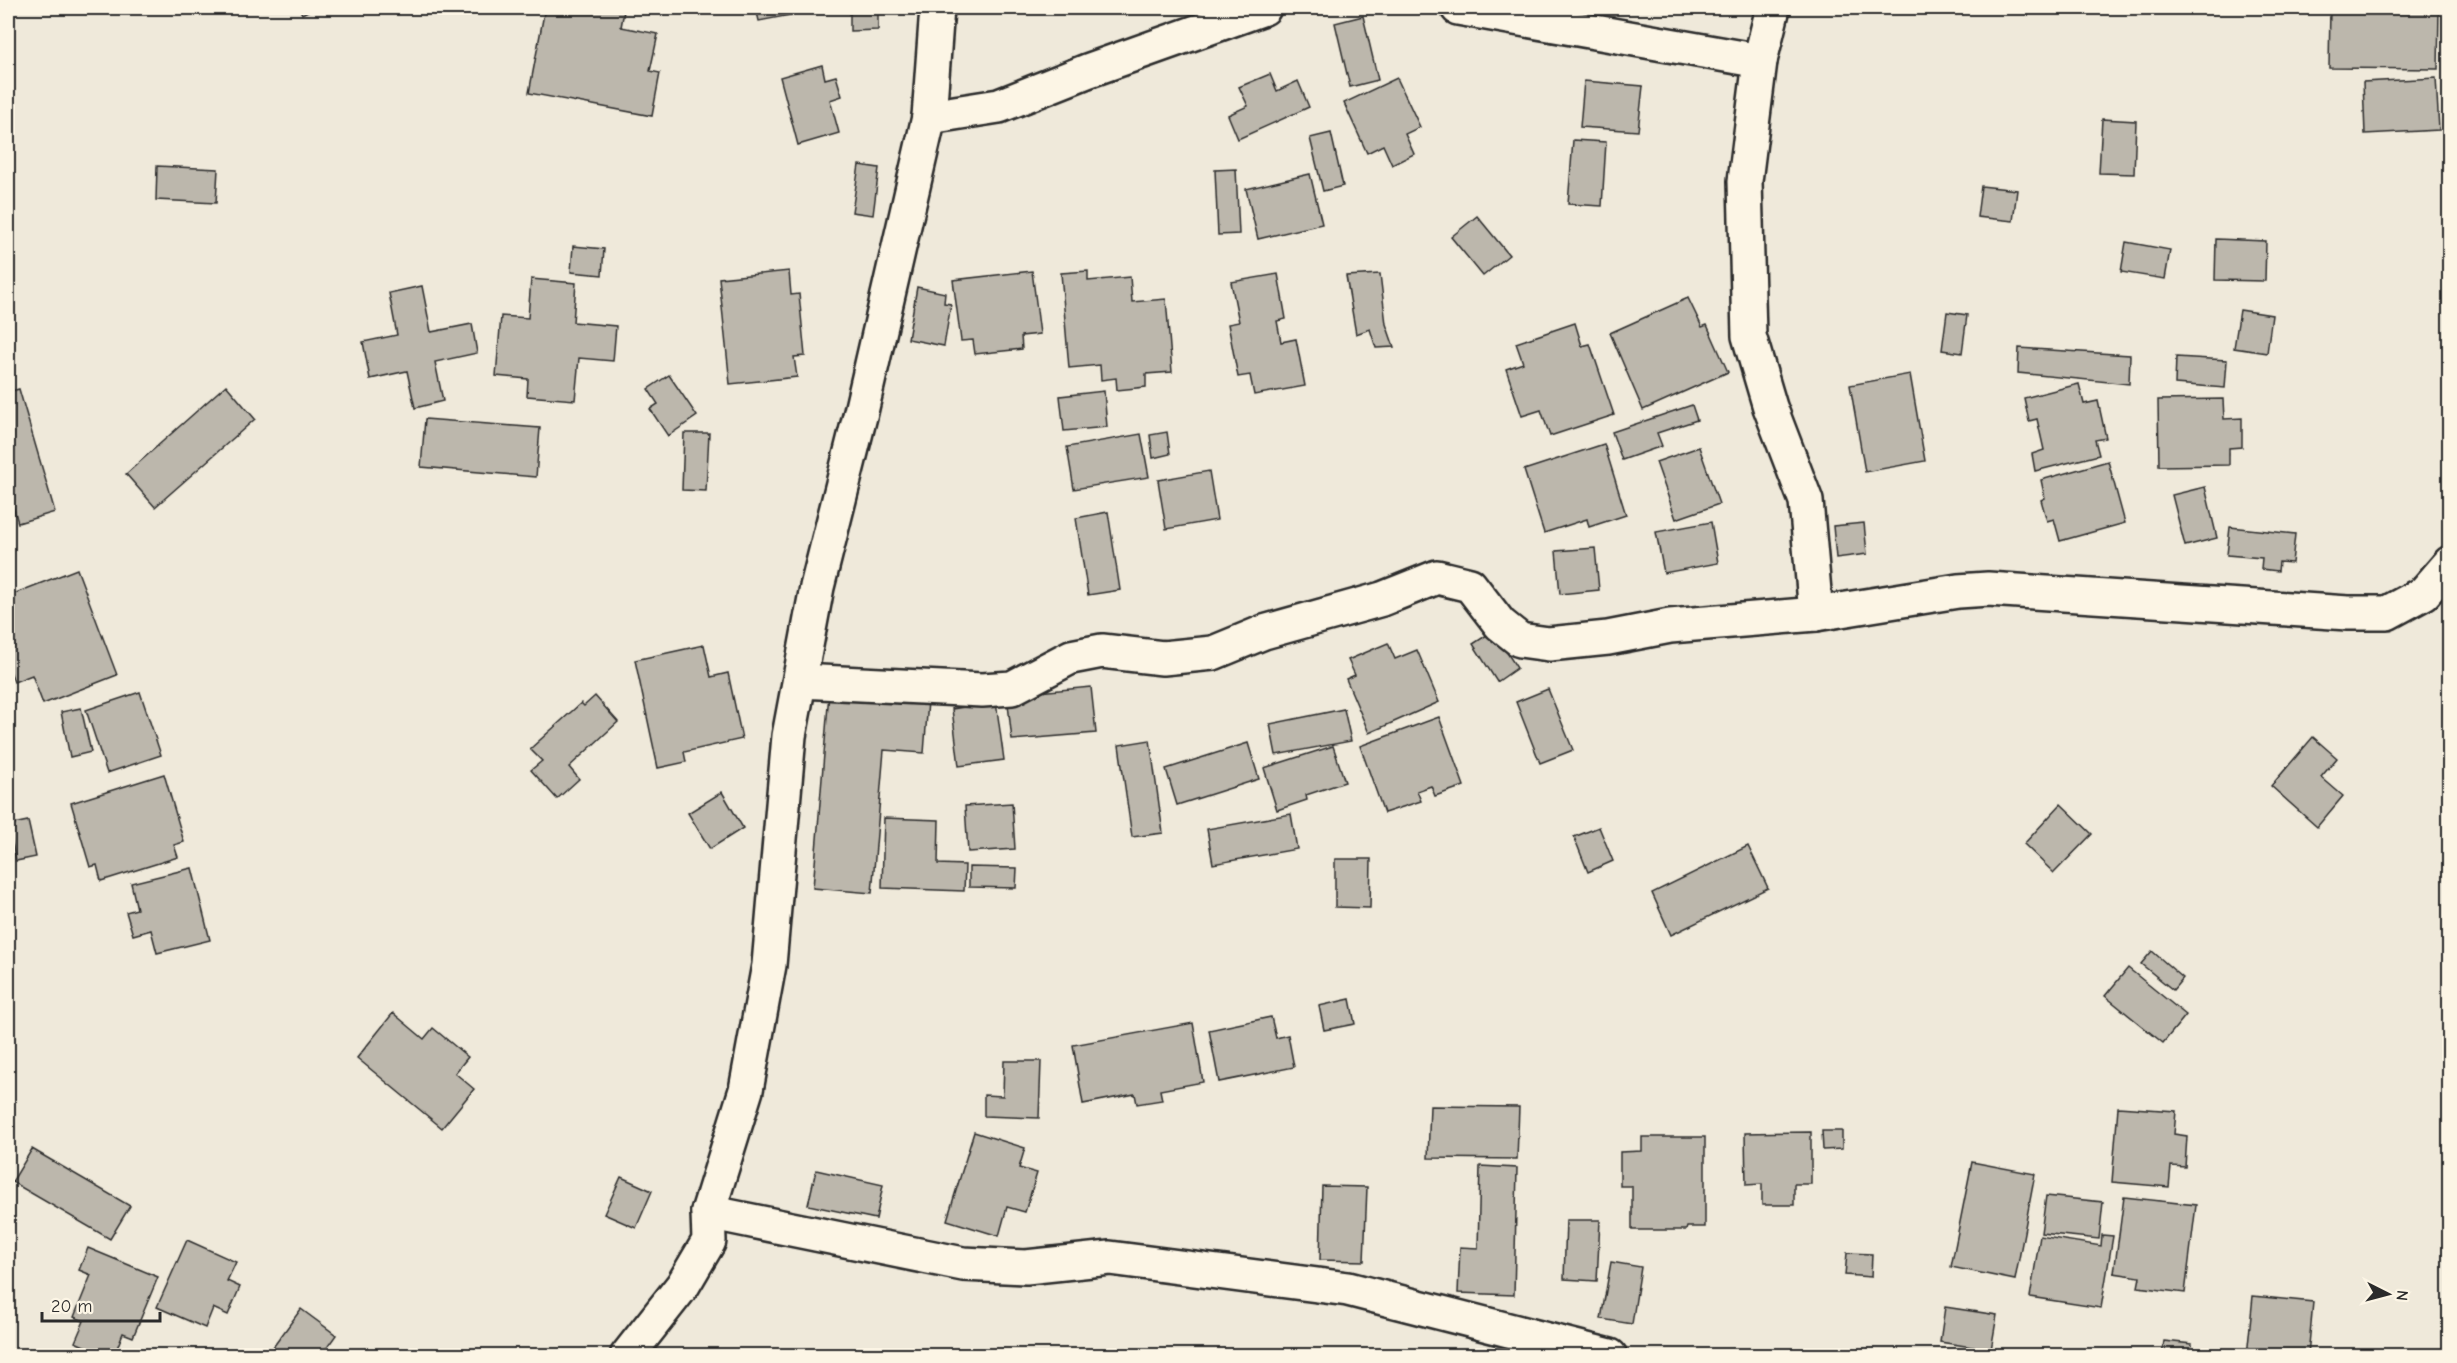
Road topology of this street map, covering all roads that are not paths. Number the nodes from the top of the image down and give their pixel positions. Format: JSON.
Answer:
{"nodes":[{"id":1,"x":937,"y":8,"type":"edge"},
{"id":2,"x":1264,"y":8,"type":"edge"},
{"id":3,"x":1458,"y":8,"type":"edge"},
{"id":4,"x":1773,"y":8,"type":"edge"},
{"id":5,"x":1760,"y":61,"type":"junction"},
{"id":6,"x":929,"y":117,"type":"junction"},
{"id":7,"x":2450,"y":562,"type":"edge"},
{"id":8,"x":1816,"y":614,"type":"junction"},
{"id":9,"x":800,"y":681,"type":"junction"},
{"id":10,"x":708,"y":1212,"type":"junction"},
{"id":11,"x":627,"y":1356,"type":"edge"},
{"id":12,"x":1610,"y":1356,"type":"edge"}],
"edges":[{"from":1,"to":6,"type":"street"},
{"from":2,"to":6,"type":"street"},
{"from":3,"to":5,"type":"street"},
{"from":4,"to":5,"type":"street"},
{"from":5,"to":8,"type":"street"},
{"from":6,"to":9,"type":"street"},
{"from":7,"to":8,"type":"street"},
{"from":8,"to":9,"type":"street"},
{"from":9,"to":10,"type":"street"},
{"from":10,"to":11,"type":"street"},
{"from":10,"to":12,"type":"street"}]}
